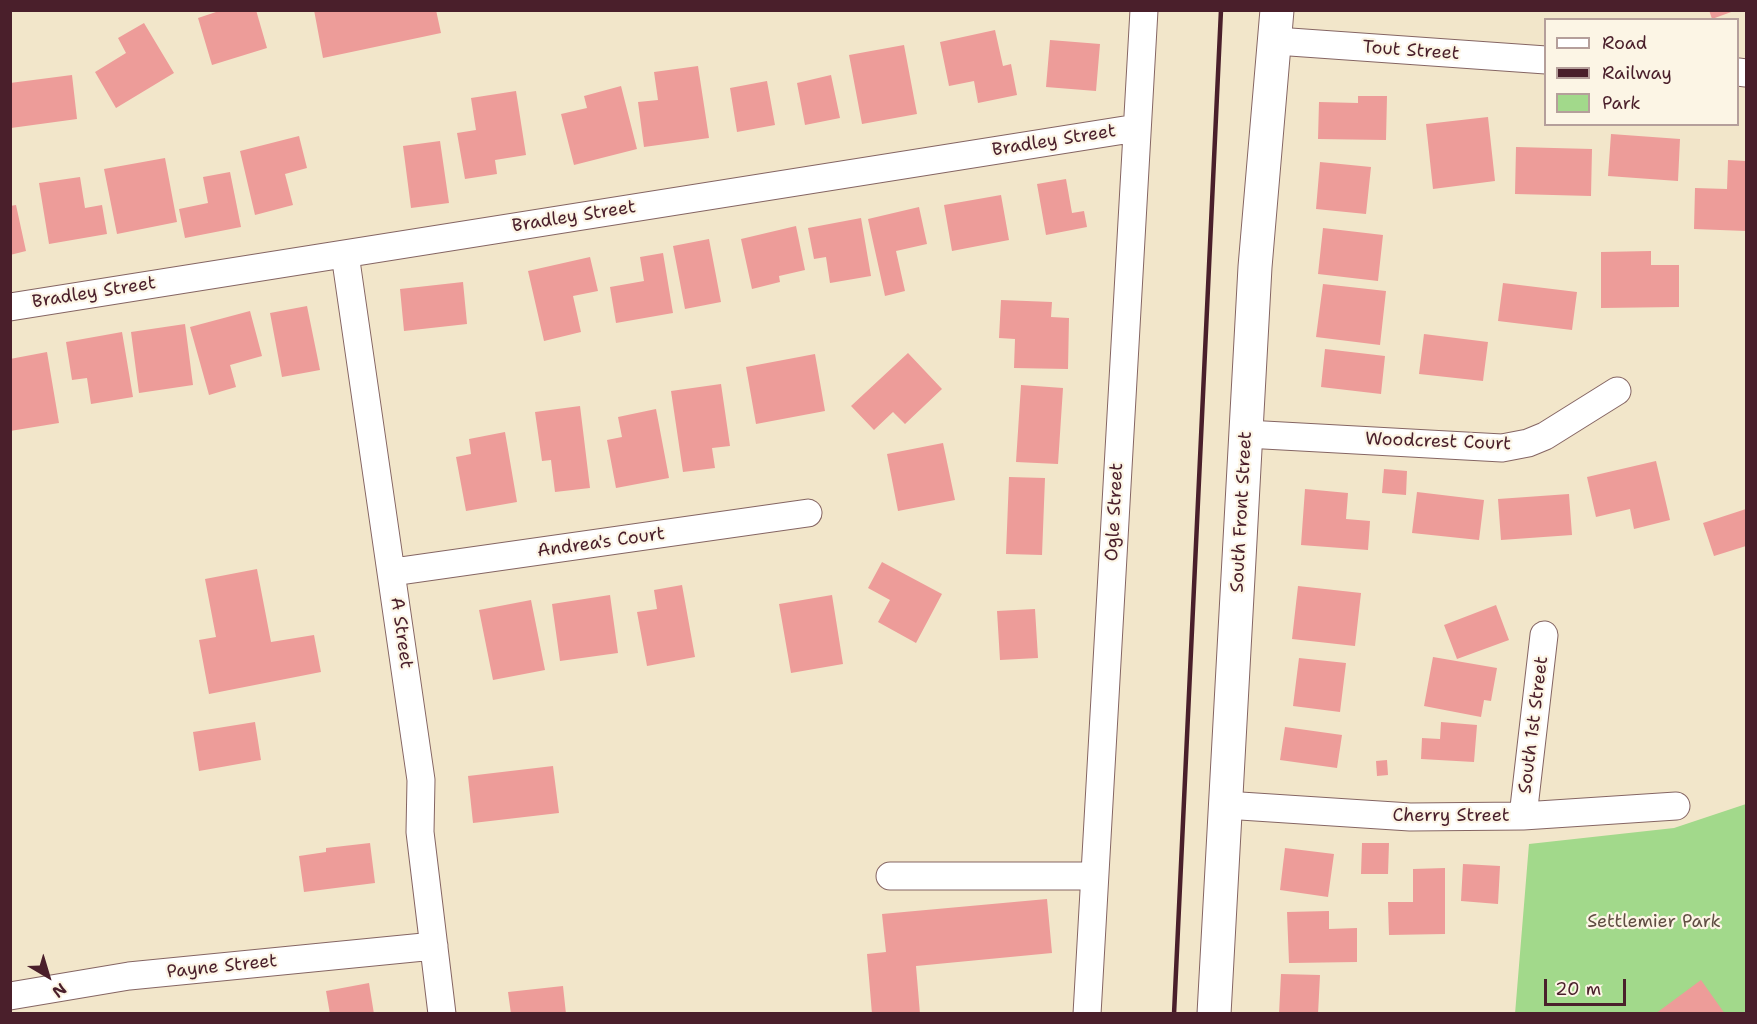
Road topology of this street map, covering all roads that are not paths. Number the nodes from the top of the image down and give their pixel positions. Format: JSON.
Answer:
{"nodes":[{"id":1,"x":1144,"y":10,"type":"edge"},
{"id":2,"x":1276,"y":26,"type":"edge"},
{"id":3,"x":1544,"y":60,"type":"edge"},
{"id":4,"x":1137,"y":128,"type":"junction"},
{"id":5,"x":345,"y":254,"type":"junction"},
{"id":6,"x":10,"y":307,"type":"edge"},
{"id":7,"x":1617,"y":392,"type":"dead end"},
{"id":8,"x":1246,"y":434,"type":"junction"},
{"id":9,"x":808,"y":513,"type":"dead end"},
{"id":10,"x":393,"y":572,"type":"junction"},
{"id":11,"x":1544,"y":635,"type":"dead end"},
{"id":12,"x":1225,"y":805,"type":"junction"},
{"id":13,"x":1676,"y":806,"type":"dead end"},
{"id":14,"x":1523,"y":816,"type":"junction"},
{"id":15,"x":890,"y":876,"type":"dead end"},
{"id":16,"x":1094,"y":876,"type":"junction"},
{"id":17,"x":434,"y":946,"type":"junction"},
{"id":18,"x":10,"y":996,"type":"edge"},
{"id":19,"x":442,"y":1014,"type":"edge"},
{"id":20,"x":1087,"y":1014,"type":"edge"},
{"id":21,"x":1214,"y":1014,"type":"edge"}],
"edges":[{"from":1,"to":4,"type":"street","name":"Ogle Street"},
{"from":2,"to":3,"type":"street","name":"Tout Street"},
{"from":2,"to":8,"type":"main road","name":"South Front Street"},
{"from":4,"to":5,"type":"street","name":"Bradley Street"},
{"from":4,"to":16,"type":"street","name":"Ogle Street"},
{"from":5,"to":6,"type":"street","name":"Bradley Street"},
{"from":5,"to":10,"type":"street","name":"A Street"},
{"from":7,"to":8,"type":"street","name":"Woodcrest Court"},
{"from":8,"to":12,"type":"main road","name":"South Front Street"},
{"from":9,"to":10,"type":"street","name":"Andrea's Court"},
{"from":10,"to":17,"type":"street","name":"A Street"},
{"from":11,"to":14,"type":"street","name":"South 1st Street"},
{"from":12,"to":14,"type":"street","name":"Cherry Street"},
{"from":12,"to":21,"type":"main road","name":"South Front Street"},
{"from":13,"to":14,"type":"street","name":"Cherry Street"},
{"from":15,"to":16,"type":"street"},
{"from":16,"to":20,"type":"street","name":"Ogle Street"},
{"from":17,"to":18,"type":"street","name":"Payne Street"},
{"from":17,"to":19,"type":"street","name":"A Street"}]}
